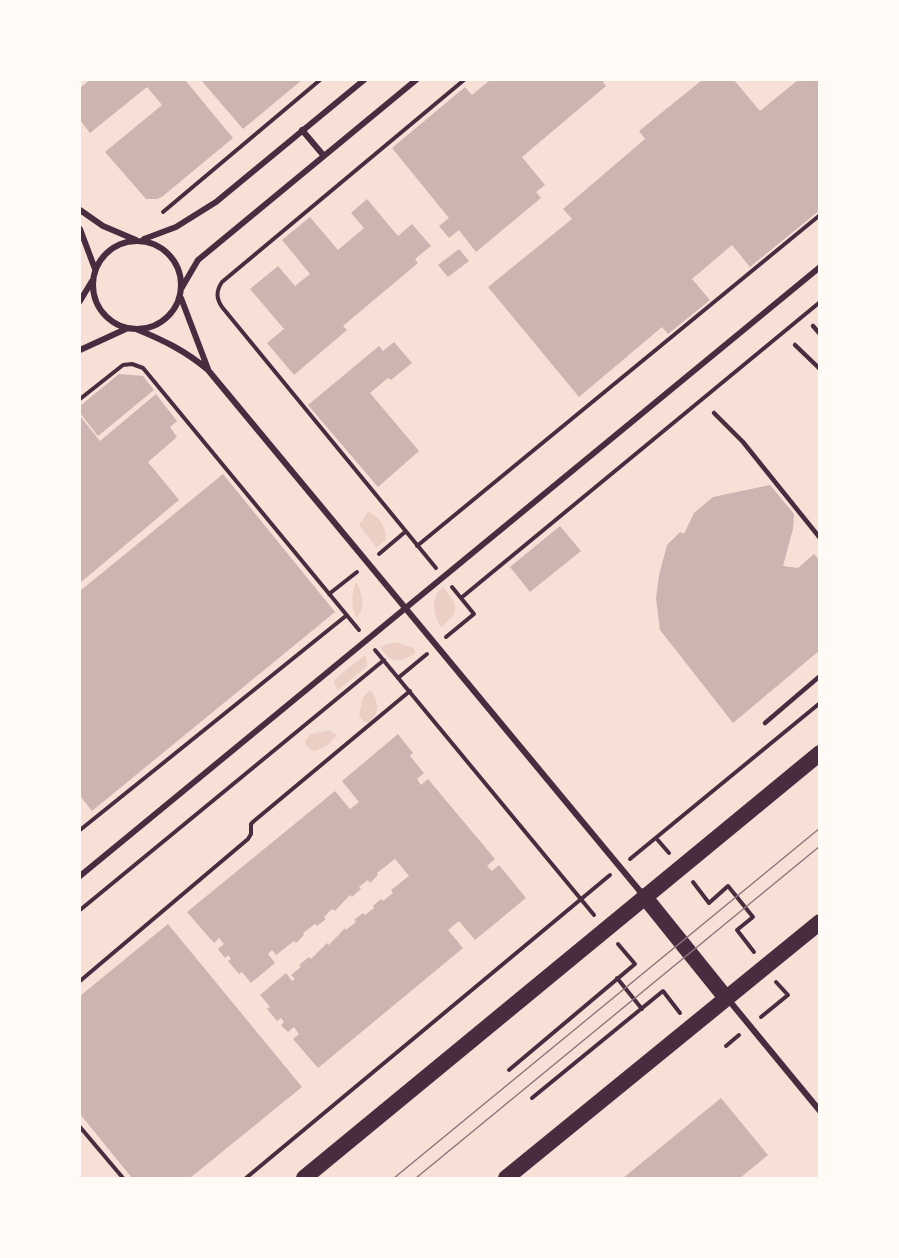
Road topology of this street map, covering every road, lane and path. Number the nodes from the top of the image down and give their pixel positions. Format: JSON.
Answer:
{"nodes":[{"id":1,"x":320,"y":80,"type":"edge"},
{"id":2,"x":364,"y":80,"type":"edge"},
{"id":3,"x":416,"y":80,"type":"edge"},
{"id":4,"x":464,"y":80,"type":"edge"},
{"id":5,"x":302,"y":130,"type":"junction"},
{"id":6,"x":324,"y":156,"type":"junction"},
{"id":7,"x":80,"y":210,"type":"edge"},
{"id":8,"x":163,"y":212,"type":"dead end"},
{"id":9,"x":819,"y":215,"type":"edge"},
{"id":10,"x":80,"y":230,"type":"edge"},
{"id":11,"x":138,"y":240,"type":"junction"},
{"id":12,"x":819,"y":267,"type":"edge"},
{"id":13,"x":95,"y":270,"type":"junction"},
{"id":14,"x":93,"y":279,"type":"junction"},
{"id":15,"x":181,"y":293,"type":"junction"},
{"id":16,"x":80,"y":301,"type":"edge"},
{"id":17,"x":819,"y":302,"type":"edge"},
{"id":18,"x":813,"y":326,"type":"dead end"},
{"id":19,"x":128,"y":328,"type":"junction"},
{"id":20,"x":136,"y":329,"type":"junction"},
{"id":21,"x":819,"y":334,"type":"edge"},
{"id":22,"x":795,"y":345,"type":"dead end"},
{"id":23,"x":80,"y":350,"type":"edge"},
{"id":24,"x":143,"y":369,"type":"dead end"},
{"id":25,"x":819,"y":369,"type":"edge"},
{"id":26,"x":208,"y":370,"type":"junction"},
{"id":27,"x":80,"y":399,"type":"edge"},
{"id":28,"x":714,"y":413,"type":"dead end"},
{"id":29,"x":819,"y":538,"type":"edge"},
{"id":30,"x":417,"y":546,"type":"junction"},
{"id":31,"x":444,"y":577,"type":"junction"},
{"id":32,"x":461,"y":598,"type":"junction"},
{"id":33,"x":405,"y":608,"type":"junction"},
{"id":34,"x":474,"y":614,"type":"dead end"},
{"id":35,"x":347,"y":615,"type":"dead end"},
{"id":36,"x":384,"y":660,"type":"dead end"},
{"id":37,"x":819,"y":676,"type":"edge"},
{"id":38,"x":410,"y":691,"type":"dead end"},
{"id":39,"x":819,"y":703,"type":"edge"},
{"id":40,"x":765,"y":723,"type":"dead end"},
{"id":41,"x":819,"y":753,"type":"edge"},
{"id":42,"x":80,"y":830,"type":"edge"},
{"id":43,"x":656,"y":838,"type":"dead end"},
{"id":44,"x":80,"y":876,"type":"edge"},
{"id":45,"x":644,"y":896,"type":"junction"},
{"id":46,"x":580,"y":898,"type":"dead end"},
{"id":47,"x":709,"y":903,"type":"dead end"},
{"id":48,"x":80,"y":910,"type":"edge"},
{"id":49,"x":819,"y":922,"type":"edge"},
{"id":50,"x":737,"y":930,"type":"dead end"},
{"id":51,"x":635,"y":964,"type":"dead end"},
{"id":52,"x":617,"y":978,"type":"junction"},
{"id":53,"x":80,"y":981,"type":"edge"},
{"id":54,"x":780,"y":988,"type":"dead end"},
{"id":55,"x":663,"y":991,"type":"dead end"},
{"id":56,"x":726,"y":998,"type":"junction"},
{"id":57,"x":773,"y":1007,"type":"dead end"},
{"id":58,"x":642,"y":1009,"type":"junction"},
{"id":59,"x":509,"y":1070,"type":"dead end"},
{"id":60,"x":532,"y":1098,"type":"dead end"},
{"id":61,"x":819,"y":1112,"type":"edge"},
{"id":62,"x":80,"y":1127,"type":"edge"},
{"id":63,"x":123,"y":1179,"type":"edge"},
{"id":64,"x":246,"y":1179,"type":"edge"},
{"id":65,"x":304,"y":1179,"type":"edge"},
{"id":66,"x":506,"y":1179,"type":"edge"}],
"edges":[{"from":1,"to":8,"type":"path"},
{"from":2,"to":5,"type":"street"},
{"from":3,"to":6,"type":"street"},
{"from":4,"to":30,"type":"path"},
{"from":5,"to":6,"type":"street"},
{"from":5,"to":11,"type":"street"},
{"from":6,"to":15,"type":"street"},
{"from":7,"to":11,"type":"street"},
{"from":9,"to":30,"type":"path"},
{"from":10,"to":13,"type":"street"},
{"from":11,"to":13,"type":"street"},
{"from":11,"to":15,"type":"street"},
{"from":12,"to":31,"type":"street"},
{"from":13,"to":14,"type":"street"},
{"from":14,"to":16,"type":"street"},
{"from":14,"to":19,"type":"street"},
{"from":15,"to":20,"type":"street"},
{"from":15,"to":26,"type":"street"},
{"from":17,"to":32,"type":"path"},
{"from":18,"to":21,"type":"lane"},
{"from":19,"to":20,"type":"street"},
{"from":19,"to":23,"type":"street"},
{"from":20,"to":26,"type":"street"},
{"from":22,"to":25,"type":"lane"},
{"from":24,"to":27,"type":"path"},
{"from":26,"to":33,"type":"street"},
{"from":28,"to":29,"type":"lane"},
{"from":30,"to":31,"type":"path"},
{"from":31,"to":32,"type":"path"},
{"from":31,"to":33,"type":"street"},
{"from":32,"to":34,"type":"path"},
{"from":33,"to":44,"type":"street"},
{"from":33,"to":45,"type":"street"},
{"from":35,"to":42,"type":"path"},
{"from":36,"to":48,"type":"path"},
{"from":37,"to":40,"type":"lane"},
{"from":38,"to":53,"type":"path"},
{"from":39,"to":43,"type":"path"},
{"from":41,"to":45,"type":"highway"},
{"from":45,"to":56,"type":"highway"},
{"from":45,"to":65,"type":"highway"},
{"from":46,"to":64,"type":"path"},
{"from":47,"to":50,"type":"path"},
{"from":49,"to":56,"type":"highway"},
{"from":51,"to":52,"type":"path"},
{"from":52,"to":58,"type":"path"},
{"from":52,"to":59,"type":"path"},
{"from":54,"to":57,"type":"path"},
{"from":55,"to":58,"type":"path"},
{"from":56,"to":61,"type":"street"},
{"from":56,"to":66,"type":"highway"},
{"from":58,"to":60,"type":"path"},
{"from":62,"to":63,"type":"path"}]}
